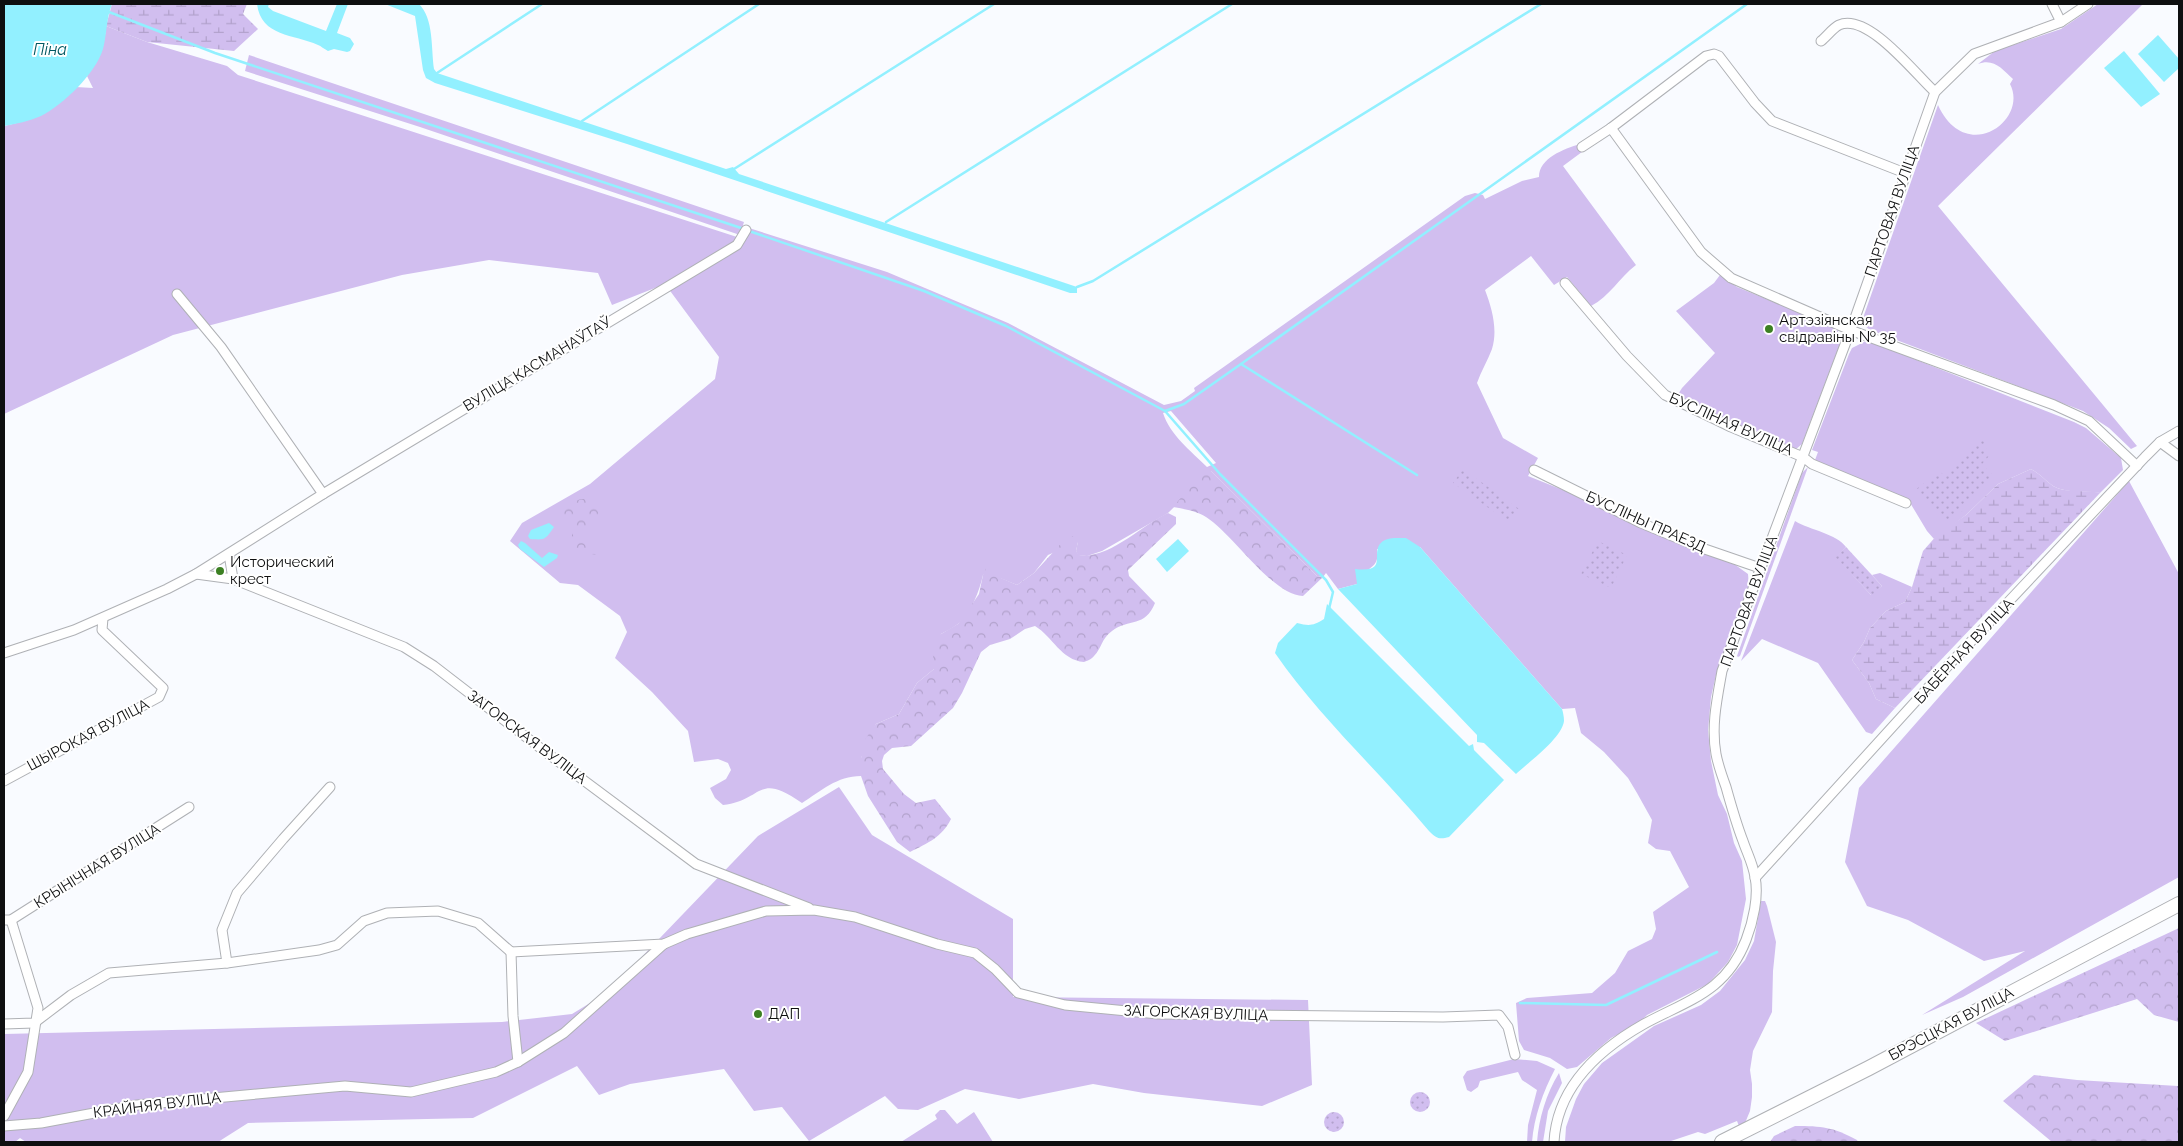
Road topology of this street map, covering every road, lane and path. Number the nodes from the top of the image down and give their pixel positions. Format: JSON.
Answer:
{"nodes":[{"id":1,"x":2052,"y":4,"type":"edge"},
{"id":2,"x":2088,"y":4,"type":"edge"},
{"id":3,"x":2061,"y":22,"type":"junction"},
{"id":4,"x":1821,"y":41,"type":"dead end"},
{"id":5,"x":1935,"y":92,"type":"junction"},
{"id":6,"x":1610,"y":128,"type":"junction"},
{"id":7,"x":1582,"y":147,"type":"dead end"},
{"id":8,"x":1905,"y":173,"type":"junction"},
{"id":9,"x":746,"y":230,"type":"dead end"},
{"id":10,"x":1565,"y":283,"type":"dead end"},
{"id":11,"x":177,"y":294,"type":"dead end"},
{"id":12,"x":1850,"y":330,"type":"junction"},
{"id":13,"x":2179,"y":431,"type":"edge"},
{"id":14,"x":2160,"y":442,"type":"junction"},
{"id":15,"x":2179,"y":456,"type":"edge"},
{"id":16,"x":1803,"y":457,"type":"junction"},
{"id":17,"x":2137,"y":466,"type":"junction"},
{"id":18,"x":1534,"y":470,"type":"dead end"},
{"id":19,"x":323,"y":494,"type":"junction"},
{"id":20,"x":1906,"y":503,"type":"dead end"},
{"id":21,"x":229,"y":554,"type":"junction"},
{"id":22,"x":1760,"y":568,"type":"junction"},
{"id":23,"x":196,"y":574,"type":"junction"},
{"id":24,"x":232,"y":579,"type":"junction"},
{"id":25,"x":103,"y":618,"type":"junction"},
{"id":26,"x":4,"y":653,"type":"edge"},
{"id":27,"x":4,"y":780,"type":"edge"},
{"id":28,"x":330,"y":787,"type":"dead end"},
{"id":29,"x":188,"y":807,"type":"dead end"},
{"id":30,"x":1755,"y":878,"type":"junction"},
{"id":31,"x":2179,"y":904,"type":"edge"},
{"id":32,"x":814,"y":910,"type":"junction"},
{"id":33,"x":7,"y":920,"type":"edge"},
{"id":34,"x":664,"y":944,"type":"junction"},
{"id":35,"x":511,"y":952,"type":"junction"},
{"id":36,"x":227,"y":964,"type":"junction"},
{"id":37,"x":34,"y":1023,"type":"junction"},
{"id":38,"x":4,"y":1024,"type":"edge"},
{"id":39,"x":1515,"y":1055,"type":"dead end"},
{"id":40,"x":518,"y":1062,"type":"junction"},
{"id":41,"x":4,"y":1116,"type":"edge"},
{"id":42,"x":4,"y":1126,"type":"edge"},
{"id":43,"x":1554,"y":1142,"type":"edge"},
{"id":44,"x":1722,"y":1142,"type":"edge"}],
"edges":[{"from":1,"to":3,"type":"street"},
{"from":2,"to":3,"type":"street","name":"ПАРТОВАЯ ВУЛІЦА"},
{"from":3,"to":5,"type":"street","name":"ПАРТОВАЯ ВУЛІЦА"},
{"from":4,"to":5,"type":"street"},
{"from":5,"to":8,"type":"street","name":"ПАРТОВАЯ ВУЛІЦА"},
{"from":6,"to":7,"type":"street"},
{"from":6,"to":8,"type":"street"},
{"from":6,"to":12,"type":"street"},
{"from":8,"to":12,"type":"street","name":"ПАРТОВАЯ ВУЛІЦА"},
{"from":9,"to":19,"type":"street","name":"ВУЛІЦА КАСМАНАЎТАЎ"},
{"from":10,"to":16,"type":"street","name":"БУСЛІНАЯ ВУЛІЦА"},
{"from":11,"to":19,"type":"street"},
{"from":12,"to":16,"type":"street","name":"ПАРТОВАЯ ВУЛІЦА"},
{"from":12,"to":17,"type":"street"},
{"from":13,"to":14,"type":"street","name":"БАБЁРНАЯ ВУЛІЦА"},
{"from":14,"to":15,"type":"street"},
{"from":14,"to":17,"type":"street","name":"БАБЁРНАЯ ВУЛІЦА"},
{"from":16,"to":20,"type":"street","name":"БУСЛІНАЯ ВУЛІЦА"},
{"from":16,"to":22,"type":"street","name":"ПАРТОВАЯ ВУЛІЦА"},
{"from":17,"to":30,"type":"street","name":"БАБЁРНАЯ ВУЛІЦА"},
{"from":18,"to":22,"type":"street","name":"БУСЛІНЫ ПРАЕЗД"},
{"from":19,"to":21,"type":"street","name":"ВУЛІЦА КАСМАНАЎТАЎ"},
{"from":21,"to":23,"type":"street","name":"ВУЛІЦА КАСМАНАЎТАЎ"},
{"from":21,"to":24,"type":"street"},
{"from":22,"to":30,"type":"street","name":"ПАРТОВАЯ ВУЛІЦА"},
{"from":23,"to":24,"type":"street","name":"ЗАГОРСКАЯ ВУЛІЦА"},
{"from":23,"to":25,"type":"street","name":"ВУЛІЦА КАСМАНАЎТАЎ"},
{"from":24,"to":32,"type":"street","name":"ЗАГОРСКАЯ ВУЛІЦА"},
{"from":25,"to":26,"type":"street","name":"ВУЛІЦА КАСМАНАЎТАЎ"},
{"from":25,"to":27,"type":"street","name":"ШЫРОКАЯ ВУЛІЦА"},
{"from":28,"to":36,"type":"street"},
{"from":29,"to":33,"type":"street","name":"КРЫНІЧНАЯ ВУЛІЦА"},
{"from":30,"to":43,"type":"street"},
{"from":31,"to":44,"type":"main road","name":"БРЭСЦКАЯ ВУЛІЦА"},
{"from":32,"to":34,"type":"street","name":"ЗАГОРСКАЯ ВУЛІЦА"},
{"from":32,"to":39,"type":"street","name":"ЗАГОРСКАЯ ВУЛІЦА"},
{"from":33,"to":37,"type":"street"},
{"from":34,"to":35,"type":"street","name":"ЗАГОРСКАЯ ВУЛІЦА"},
{"from":34,"to":40,"type":"street","name":"КРАЙНЯЯ ВУЛІЦА"},
{"from":35,"to":36,"type":"street"},
{"from":35,"to":40,"type":"street"},
{"from":36,"to":37,"type":"street"},
{"from":37,"to":38,"type":"street"},
{"from":37,"to":41,"type":"street"},
{"from":40,"to":42,"type":"street","name":"КРАЙНЯЯ ВУЛІЦА"}]}
